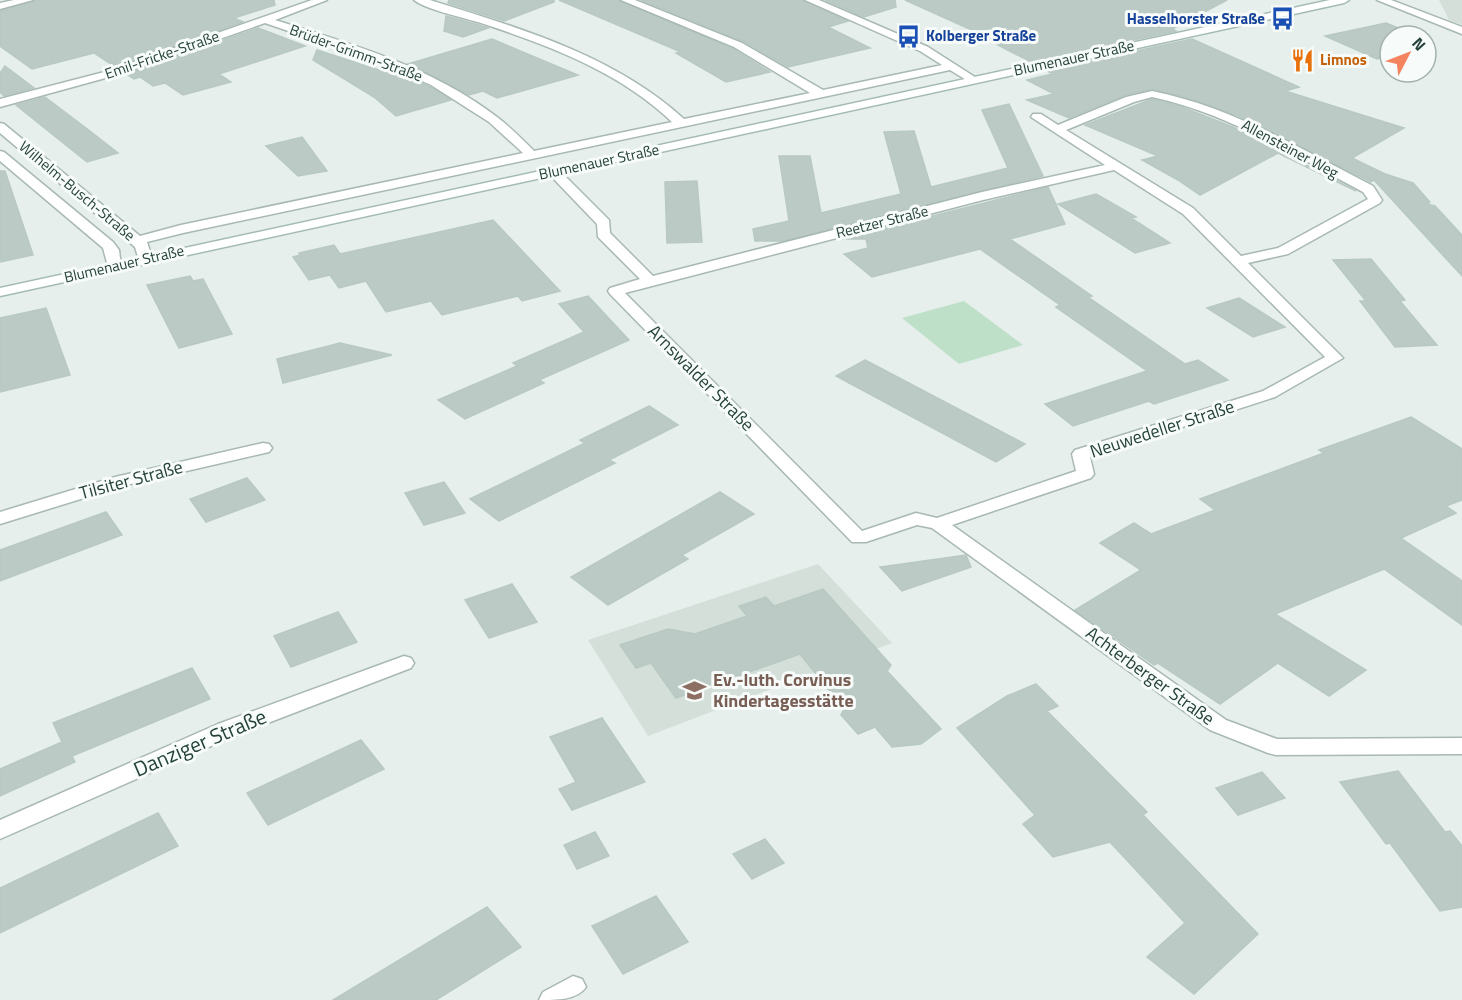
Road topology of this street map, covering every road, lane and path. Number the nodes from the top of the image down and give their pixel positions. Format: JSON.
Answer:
{"nodes":[{"id":1,"x":28,"y":0,"type":"edge"},
{"id":2,"x":322,"y":0,"type":"edge"},
{"id":3,"x":419,"y":0,"type":"edge"},
{"id":4,"x":626,"y":0,"type":"edge"},
{"id":5,"x":810,"y":0,"type":"edge"},
{"id":6,"x":1344,"y":0,"type":"edge"},
{"id":7,"x":1382,"y":0,"type":"edge"},
{"id":8,"x":0,"y":6,"type":"edge"},
{"id":9,"x":265,"y":20,"type":"junction"},
{"id":10,"x":1462,"y":31,"type":"edge"},
{"id":11,"x":953,"y":66,"type":"junction"},
{"id":12,"x":972,"y":79,"type":"junction"},
{"id":13,"x":821,"y":94,"type":"junction"},
{"id":14,"x":0,"y":103,"type":"edge"},
{"id":15,"x":1037,"y":117,"type":"dead end"},
{"id":16,"x":681,"y":123,"type":"junction"},
{"id":17,"x":0,"y":127,"type":"edge"},
{"id":18,"x":1058,"y":129,"type":"junction"},
{"id":19,"x":0,"y":154,"type":"edge"},
{"id":20,"x":532,"y":155,"type":"junction"},
{"id":21,"x":1116,"y":166,"type":"junction"},
{"id":22,"x":553,"y":172,"type":"junction"},
{"id":23,"x":137,"y":241,"type":"junction"},
{"id":24,"x":146,"y":260,"type":"junction"},
{"id":25,"x":1240,"y":261,"type":"junction"},
{"id":26,"x":114,"y":267,"type":"junction"},
{"id":27,"x":650,"y":281,"type":"junction"},
{"id":28,"x":0,"y":292,"type":"edge"},
{"id":29,"x":263,"y":448,"type":"dead end"},
{"id":30,"x":0,"y":518,"type":"edge"},
{"id":31,"x":938,"y":524,"type":"junction"},
{"id":32,"x":404,"y":663,"type":"dead end"},
{"id":33,"x":1461,"y":748,"type":"edge"},
{"id":34,"x":0,"y":830,"type":"edge"}],
"edges":[{"from":1,"to":8,"type":"street"},
{"from":2,"to":9,"type":"street","name":"Emil-Fricke-Straße"},
{"from":3,"to":16,"type":"street"},
{"from":4,"to":13,"type":"street"},
{"from":5,"to":11,"type":"street"},
{"from":6,"to":12,"type":"street","name":"Blumenauer Straße"},
{"from":7,"to":10,"type":"street"},
{"from":9,"to":14,"type":"street","name":"Emil-Fricke-Straße"},
{"from":9,"to":20,"type":"street","name":"Brüder-Grimm-Straße"},
{"from":11,"to":12,"type":"street"},
{"from":11,"to":13,"type":"street","name":"Blumenauer Straße"},
{"from":12,"to":22,"type":"street","name":"Blumenauer Straße"},
{"from":13,"to":16,"type":"street","name":"Blumenauer Straße"},
{"from":15,"to":18,"type":"street"},
{"from":16,"to":20,"type":"street","name":"Blumenauer Straße"},
{"from":17,"to":23,"type":"street","name":"Wilhelm-Busch-Straße"},
{"from":18,"to":21,"type":"street"},
{"from":18,"to":25,"type":"street","name":"Allensteiner Weg"},
{"from":19,"to":26,"type":"street","name":"Wilhelm-Busch-Straße"},
{"from":20,"to":23,"type":"street","name":"Blumenauer Straße"},
{"from":21,"to":25,"type":"street"},
{"from":21,"to":27,"type":"street","name":"Reetzer Straße"},
{"from":22,"to":24,"type":"street","name":"Blumenauer Straße"},
{"from":22,"to":27,"type":"street"},
{"from":23,"to":24,"type":"street","name":"Wilhelm-Busch-Straße"},
{"from":24,"to":26,"type":"street","name":"Blumenauer Straße"},
{"from":25,"to":31,"type":"street","name":"Neuwedeller Straße"},
{"from":26,"to":28,"type":"street","name":"Blumenauer Straße"},
{"from":27,"to":31,"type":"street","name":"Arnswalder Straße"},
{"from":29,"to":30,"type":"street","name":"Tilsiter Straße"},
{"from":31,"to":33,"type":"street","name":"Achterberger Straße"},
{"from":32,"to":34,"type":"street","name":"Danziger Straße"}]}
